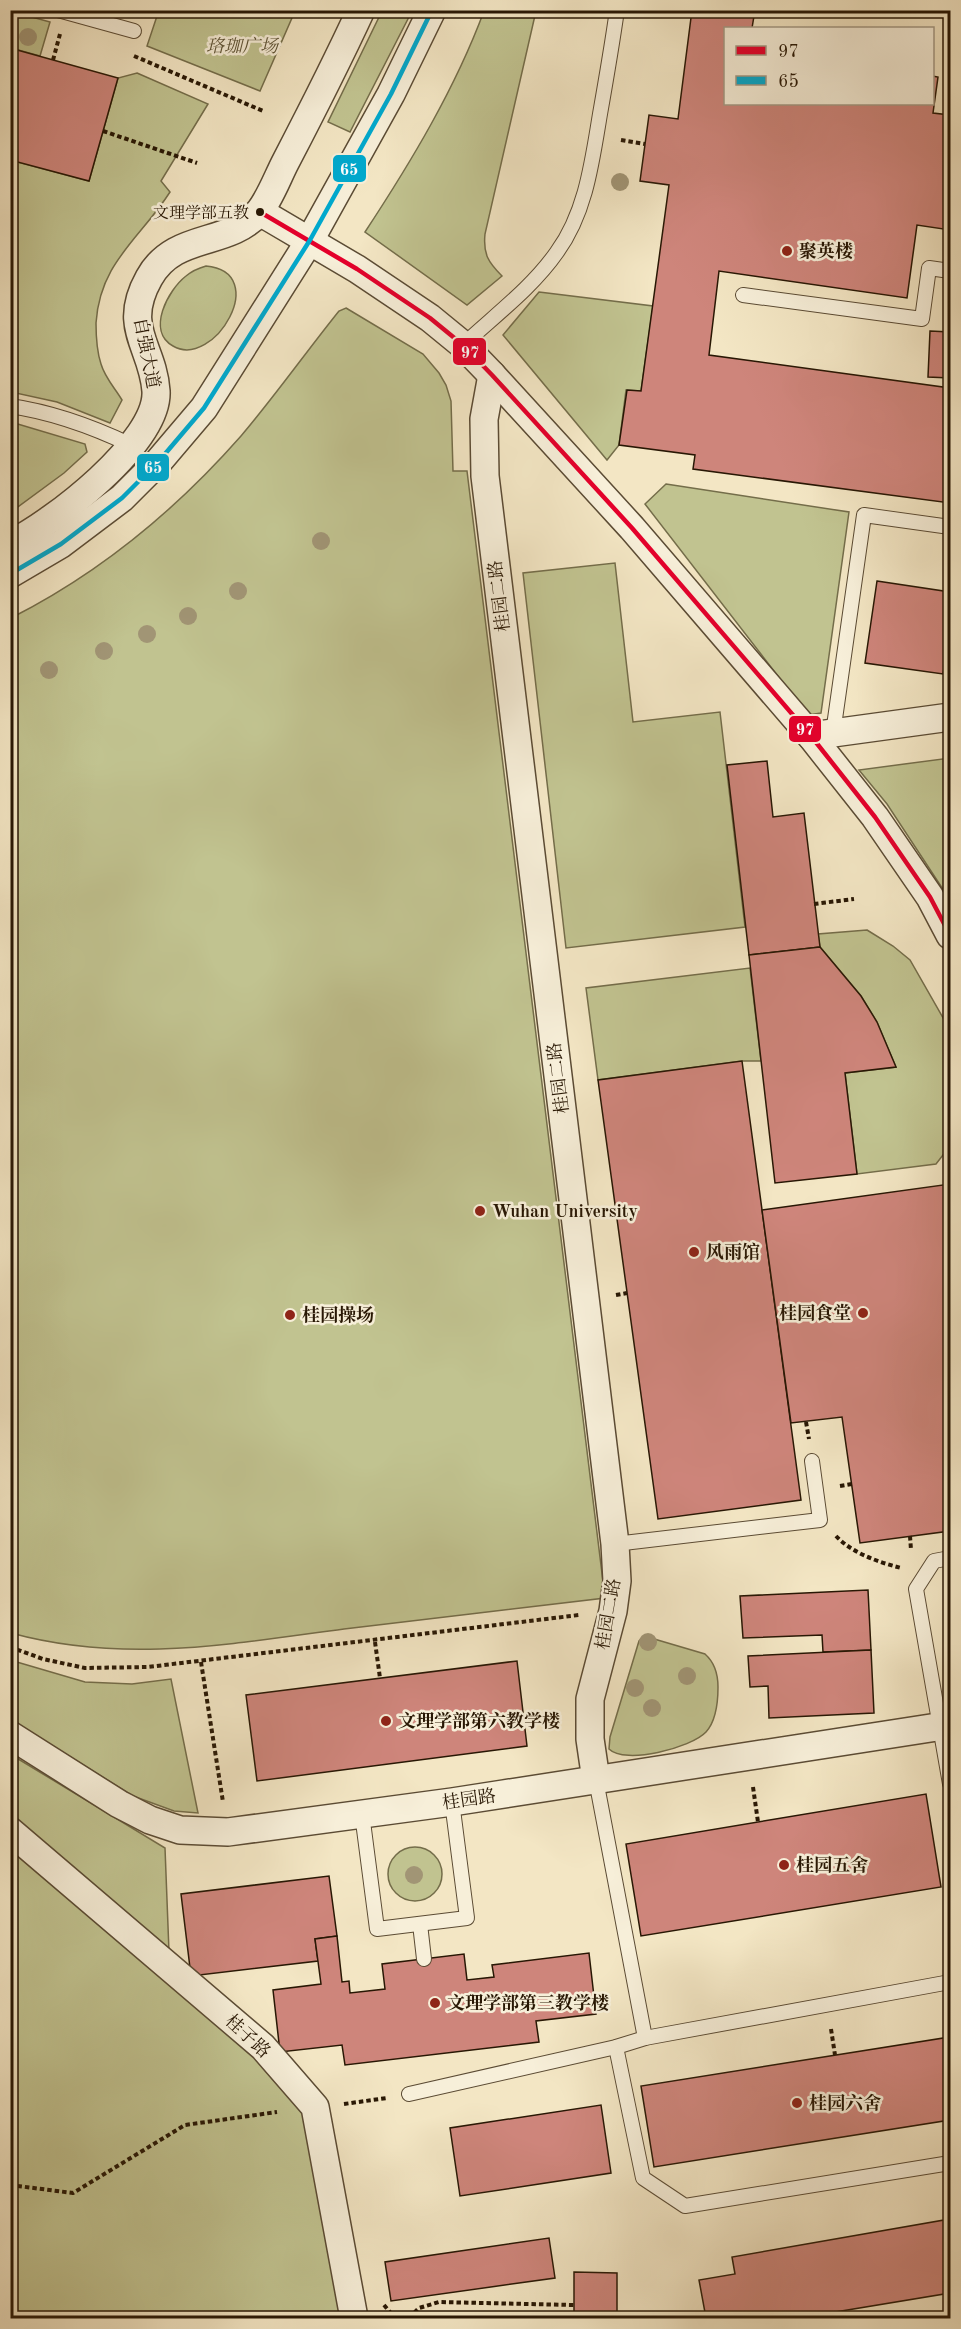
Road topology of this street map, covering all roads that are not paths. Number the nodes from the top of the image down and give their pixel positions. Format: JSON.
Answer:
{"nodes":[{"id":1,"x":58,"y":10,"type":"edge"},
{"id":2,"x":361,"y":10,"type":"edge"},
{"id":3,"x":432,"y":10,"type":"edge"},
{"id":4,"x":617,"y":10,"type":"edge"},
{"id":5,"x":135,"y":31,"type":"dead end"},
{"id":6,"x":260,"y":212,"type":"junction"},
{"id":7,"x":310,"y":240,"type":"junction"},
{"id":8,"x":951,"y":271,"type":"edge"},
{"id":9,"x":743,"y":295,"type":"dead end"},
{"id":10,"x":463,"y":345,"type":"junction"},
{"id":11,"x":492,"y":375,"type":"junction"},
{"id":12,"x":10,"y":406,"type":"edge"},
{"id":13,"x":131,"y":445,"type":"junction"},
{"id":14,"x":951,"y":527,"type":"edge"},
{"id":15,"x":10,"y":544,"type":"edge"},
{"id":16,"x":10,"y":574,"type":"edge"},
{"id":17,"x":951,"y":717,"type":"edge"},
{"id":18,"x":822,"y":735,"type":"junction"},
{"id":19,"x":951,"y":935,"type":"edge"},
{"id":20,"x":812,"y":1461,"type":"dead end"},
{"id":21,"x":615,"y":1544,"type":"junction"},
{"id":22,"x":951,"y":1558,"type":"edge"},
{"id":23,"x":946,"y":1726,"type":"edge"},
{"id":24,"x":10,"y":1736,"type":"edge"},
{"id":25,"x":596,"y":1780,"type":"junction"},
{"id":26,"x":951,"y":1784,"type":"edge"},
{"id":27,"x":452,"y":1802,"type":"junction"},
{"id":28,"x":362,"y":1814,"type":"junction"},
{"id":29,"x":10,"y":1831,"type":"edge"},
{"id":30,"x":420,"y":1924,"type":"junction"},
{"id":31,"x":424,"y":1959,"type":"dead end"},
{"id":32,"x":951,"y":1982,"type":"edge"},
{"id":33,"x":645,"y":2038,"type":"junction"},
{"id":34,"x":616,"y":2047,"type":"junction"},
{"id":35,"x":409,"y":2094,"type":"dead end"},
{"id":36,"x":951,"y":2163,"type":"edge"},
{"id":37,"x":354,"y":2319,"type":"edge"}],
"edges":[{"from":1,"to":5,"type":"lane"},
{"from":2,"to":6,"type":"street","name":"自强大道"},
{"from":3,"to":7,"type":"street"},
{"from":4,"to":10,"type":"lane"},
{"from":6,"to":7,"type":"street"},
{"from":6,"to":13,"type":"street","name":"自强大道"},
{"from":7,"to":10,"type":"street"},
{"from":7,"to":16,"type":"street"},
{"from":8,"to":9,"type":"lane"},
{"from":10,"to":11,"type":"street"},
{"from":11,"to":18,"type":"street"},
{"from":11,"to":21,"type":"street","name":"桂园二路"},
{"from":12,"to":13,"type":"lane"},
{"from":13,"to":15,"type":"street","name":"自强大道"},
{"from":14,"to":18,"type":"lane"},
{"from":17,"to":18,"type":"street"},
{"from":18,"to":19,"type":"street"},
{"from":20,"to":21,"type":"lane"},
{"from":21,"to":25,"type":"street","name":"桂园二路"},
{"from":22,"to":23,"type":"lane"},
{"from":23,"to":25,"type":"street","name":"桂园路"},
{"from":23,"to":26,"type":"lane"},
{"from":24,"to":28,"type":"street","name":"桂园路"},
{"from":25,"to":27,"type":"street","name":"桂园路"},
{"from":25,"to":33,"type":"lane"},
{"from":27,"to":28,"type":"street","name":"桂园路"},
{"from":27,"to":30,"type":"lane"},
{"from":28,"to":30,"type":"lane"},
{"from":29,"to":37,"type":"street","name":"桂子路"},
{"from":30,"to":31,"type":"lane"},
{"from":32,"to":33,"type":"lane"},
{"from":33,"to":34,"type":"lane"},
{"from":34,"to":35,"type":"lane"},
{"from":34,"to":36,"type":"lane"}]}
